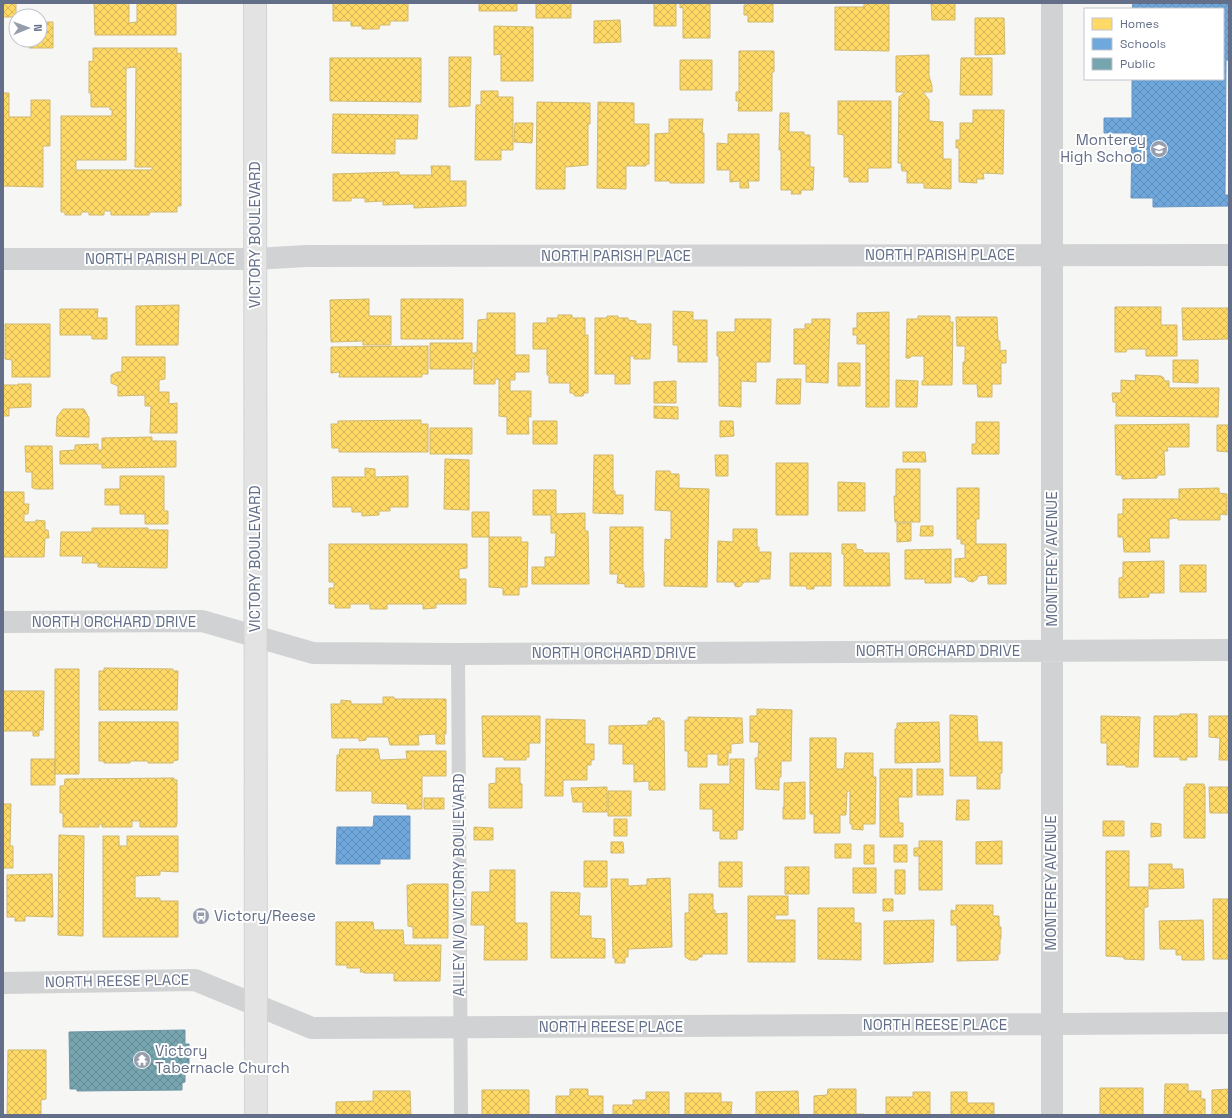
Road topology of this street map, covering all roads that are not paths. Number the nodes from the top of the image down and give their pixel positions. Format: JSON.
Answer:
{"nodes":[{"id":1,"x":255,"y":3,"type":"edge"},
{"id":2,"x":1052,"y":3,"type":"edge"},
{"id":3,"x":1053,"y":255,"type":"junction"},
{"id":4,"x":1229,"y":255,"type":"edge"},
{"id":5,"x":3,"y":259,"type":"edge"},
{"id":6,"x":255,"y":259,"type":"junction"},
{"id":7,"x":3,"y":622,"type":"edge"},
{"id":8,"x":256,"y":637,"type":"junction"},
{"id":9,"x":1052,"y":650,"type":"junction"},
{"id":10,"x":1229,"y":650,"type":"edge"},
{"id":11,"x":458,"y":654,"type":"junction"},
{"id":12,"x":3,"y":983,"type":"edge"},
{"id":13,"x":256,"y":1005,"type":"junction"},
{"id":14,"x":1229,"y":1023,"type":"edge"},
{"id":15,"x":1051,"y":1024,"type":"junction"},
{"id":16,"x":460,"y":1028,"type":"junction"},
{"id":17,"x":256,"y":1115,"type":"edge"},
{"id":18,"x":461,"y":1115,"type":"edge"},
{"id":19,"x":1052,"y":1115,"type":"edge"}],
"edges":[{"from":1,"to":6,"type":"main road","name":"VICTORY BOULEVARD"},
{"from":2,"to":3,"type":"street","name":"MONTEREY AVENUE"},
{"from":3,"to":4,"type":"street","name":"NORTH PARISH PLACE"},
{"from":3,"to":6,"type":"street","name":"NORTH PARISH PLACE"},
{"from":3,"to":9,"type":"street","name":"MONTEREY AVENUE"},
{"from":5,"to":6,"type":"street","name":"NORTH PARISH PLACE"},
{"from":6,"to":8,"type":"main road","name":"VICTORY BOULEVARD"},
{"from":7,"to":8,"type":"street","name":"NORTH ORCHARD DRIVE"},
{"from":8,"to":11,"type":"street","name":"NORTH ORCHARD DRIVE"},
{"from":8,"to":13,"type":"main road","name":"VICTORY BOULEVARD"},
{"from":9,"to":10,"type":"street","name":"NORTH ORCHARD DRIVE"},
{"from":9,"to":11,"type":"street","name":"NORTH ORCHARD DRIVE"},
{"from":9,"to":15,"type":"street","name":"MONTEREY AVENUE"},
{"from":11,"to":16,"type":"lane","name":"ALLEY N/O VICTORY BOULEVARD"},
{"from":12,"to":13,"type":"street","name":"NORTH REESE PLACE"},
{"from":13,"to":16,"type":"street","name":"NORTH REESE PLACE"},
{"from":13,"to":17,"type":"main road","name":"VICTORY BOULEVARD"},
{"from":14,"to":15,"type":"street","name":"NORTH REESE PLACE"},
{"from":15,"to":16,"type":"street","name":"NORTH REESE PLACE"},
{"from":15,"to":19,"type":"street","name":"MONTEREY AVENUE"},
{"from":16,"to":18,"type":"lane","name":"ALLEY N/O VICTORY BOULEVARD"}]}
